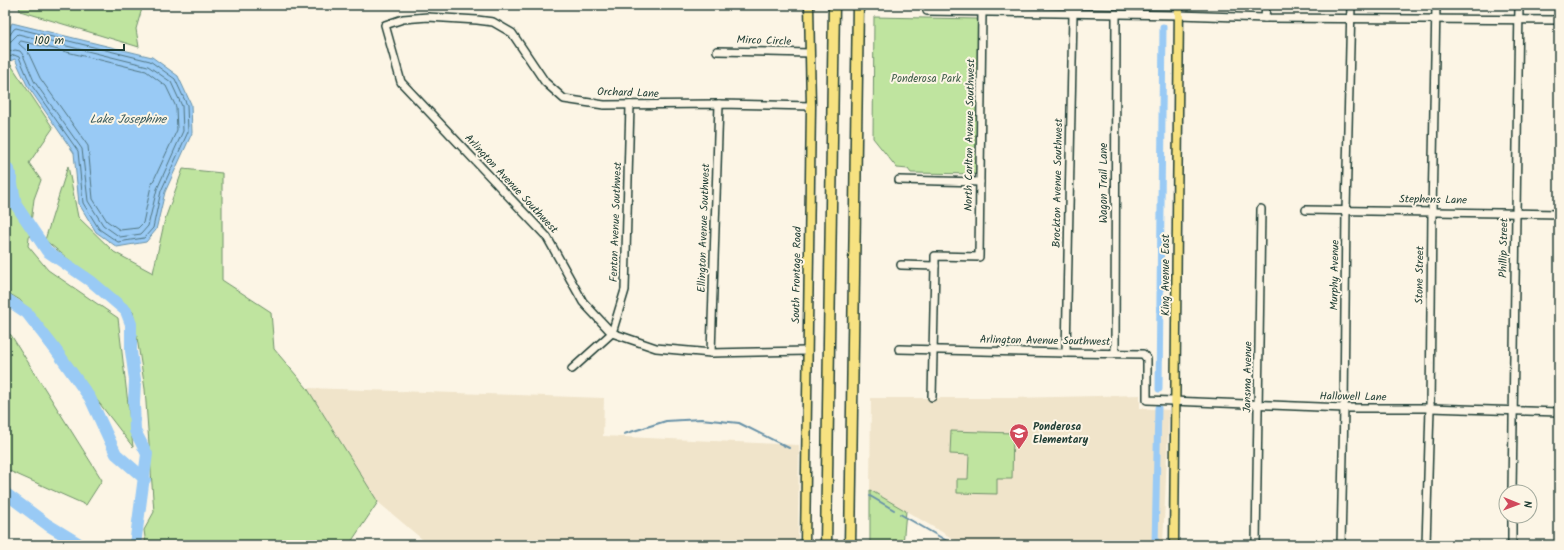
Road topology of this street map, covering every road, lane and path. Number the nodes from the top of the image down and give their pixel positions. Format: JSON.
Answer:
{"nodes":[{"id":1,"x":809,"y":5,"type":"edge"},
{"id":2,"x":834,"y":5,"type":"edge"},
{"id":3,"x":858,"y":5,"type":"edge"},
{"id":4,"x":1179,"y":5,"type":"edge"},
{"id":5,"x":1266,"y":5,"type":"edge"},
{"id":6,"x":1351,"y":5,"type":"edge"},
{"id":7,"x":1436,"y":5,"type":"edge"},
{"id":8,"x":1519,"y":5,"type":"edge"},
{"id":9,"x":927,"y":11,"type":"dead end"},
{"id":10,"x":982,"y":12,"type":"junction"},
{"id":11,"x":1073,"y":14,"type":"junction"},
{"id":12,"x":1116,"y":14,"type":"junction"},
{"id":13,"x":1179,"y":15,"type":"junction"},
{"id":14,"x":1265,"y":18,"type":"junction"},
{"id":15,"x":1351,"y":19,"type":"junction"},
{"id":16,"x":1436,"y":20,"type":"junction"},
{"id":17,"x":1519,"y":20,"type":"junction"},
{"id":18,"x":1559,"y":20,"type":"edge"},
{"id":19,"x":385,"y":25,"type":"joint"},
{"id":20,"x":717,"y":51,"type":"dead end"},
{"id":21,"x":810,"y":53,"type":"junction"},
{"id":22,"x":630,"y":104,"type":"junction"},
{"id":23,"x":719,"y":104,"type":"junction"},
{"id":24,"x":811,"y":106,"type":"junction"},
{"id":25,"x":899,"y":180,"type":"dead end"},
{"id":26,"x":980,"y":182,"type":"junction"},
{"id":27,"x":1262,"y":209,"type":"dead end"},
{"id":28,"x":1306,"y":210,"type":"dead end"},
{"id":29,"x":1346,"y":210,"type":"junction"},
{"id":30,"x":1432,"y":212,"type":"junction"},
{"id":31,"x":1516,"y":212,"type":"junction"},
{"id":32,"x":1559,"y":214,"type":"edge"},
{"id":33,"x":901,"y":266,"type":"dead end"},
{"id":34,"x":935,"y":266,"type":"junction"},
{"id":35,"x":612,"y":333,"type":"junction"},
{"id":36,"x":899,"y":349,"type":"dead end"},
{"id":37,"x":933,"y":350,"type":"junction"},
{"id":38,"x":807,"y":351,"type":"junction"},
{"id":39,"x":711,"y":353,"type":"junction"},
{"id":40,"x":1066,"y":353,"type":"junction"},
{"id":41,"x":1115,"y":353,"type":"junction"},
{"id":42,"x":572,"y":369,"type":"dead end"},
{"id":43,"x":932,"y":397,"type":"dead end"},
{"id":44,"x":1146,"y":400,"type":"joint"},
{"id":45,"x":1176,"y":401,"type":"junction"},
{"id":46,"x":1258,"y":405,"type":"junction"},
{"id":47,"x":1344,"y":408,"type":"junction"},
{"id":48,"x":1430,"y":408,"type":"junction"},
{"id":49,"x":1514,"y":411,"type":"junction"},
{"id":50,"x":1559,"y":412,"type":"edge"},
{"id":51,"x":1512,"y":484,"type":"edge"},
{"id":52,"x":1512,"y":524,"type":"edge"},
{"id":53,"x":804,"y":545,"type":"edge"},
{"id":54,"x":826,"y":545,"type":"edge"},
{"id":55,"x":850,"y":545,"type":"edge"},
{"id":56,"x":1174,"y":545,"type":"edge"},
{"id":57,"x":1256,"y":545,"type":"edge"},
{"id":58,"x":1341,"y":545,"type":"edge"},
{"id":59,"x":1426,"y":545,"type":"edge"},
{"id":60,"x":1512,"y":545,"type":"edge"}],
"edges":[{"from":1,"to":21,"type":"main road","name":"South Frontage Road"},
{"from":2,"to":54,"type":"highway"},
{"from":3,"to":55,"type":"highway"},
{"from":4,"to":13,"type":"main road","name":"King Avenue East"},
{"from":5,"to":14,"type":"street"},
{"from":6,"to":15,"type":"street","name":"Murphy Avenue"},
{"from":7,"to":16,"type":"street","name":"Stone Street"},
{"from":8,"to":17,"type":"street","name":"Phillip Street"},
{"from":9,"to":10,"type":"street"},
{"from":10,"to":11,"type":"street"},
{"from":10,"to":26,"type":"street","name":"North Carlton Avenue Southwest"},
{"from":11,"to":12,"type":"street"},
{"from":11,"to":40,"type":"street","name":"Brockton Avenue Southwest"},
{"from":12,"to":13,"type":"street"},
{"from":12,"to":41,"type":"street","name":"Wagon Trail Lane"},
{"from":13,"to":14,"type":"street"},
{"from":13,"to":45,"type":"main road","name":"King Avenue East"},
{"from":14,"to":15,"type":"street"},
{"from":15,"to":16,"type":"street"},
{"from":15,"to":29,"type":"street","name":"Murphy Avenue"},
{"from":16,"to":17,"type":"street"},
{"from":16,"to":30,"type":"street","name":"Stone Street"},
{"from":17,"to":18,"type":"street"},
{"from":17,"to":31,"type":"street","name":"Phillip Street"},
{"from":19,"to":22,"type":"street","name":"Orchard Lane"},
{"from":19,"to":35,"type":"street","name":"Arlington Avenue Southwest"},
{"from":20,"to":21,"type":"street","name":"Mirco Circle"},
{"from":21,"to":24,"type":"main road","name":"South Frontage Road"},
{"from":22,"to":23,"type":"street","name":"Orchard Lane"},
{"from":22,"to":35,"type":"street","name":"Fenton Avenue Southwest"},
{"from":23,"to":24,"type":"street","name":"Orchard Lane"},
{"from":23,"to":39,"type":"street","name":"Ellington Avenue Southwest"},
{"from":24,"to":38,"type":"main road","name":"South Frontage Road"},
{"from":25,"to":26,"type":"street"},
{"from":26,"to":34,"type":"street","name":"North Carlton Avenue Southwest"},
{"from":27,"to":46,"type":"street","name":"Jansma Avenue"},
{"from":28,"to":29,"type":"street","name":"Stephens Lane"},
{"from":29,"to":30,"type":"street","name":"Stephens Lane"},
{"from":29,"to":47,"type":"street","name":"Murphy Avenue"},
{"from":30,"to":31,"type":"street","name":"Stephens Lane"},
{"from":30,"to":48,"type":"street","name":"Stone Street"},
{"from":31,"to":32,"type":"street","name":"Stephens Lane"},
{"from":31,"to":49,"type":"street","name":"Phillip Street"},
{"from":33,"to":34,"type":"street"},
{"from":34,"to":37,"type":"street"},
{"from":35,"to":39,"type":"street","name":"Arlington Avenue Southwest"},
{"from":35,"to":42,"type":"street"},
{"from":36,"to":37,"type":"street","name":"Arlington Avenue Southwest"},
{"from":37,"to":40,"type":"street","name":"Arlington Avenue Southwest"},
{"from":37,"to":43,"type":"street"},
{"from":38,"to":39,"type":"street","name":"Arlington Avenue Southwest"},
{"from":38,"to":53,"type":"main road","name":"South Frontage Road"},
{"from":40,"to":41,"type":"street","name":"Arlington Avenue Southwest"},
{"from":41,"to":44,"type":"street","name":"Arlington Avenue Southwest"},
{"from":44,"to":45,"type":"street","name":"Hallowell Lane"},
{"from":45,"to":46,"type":"street","name":"Hallowell Lane"},
{"from":45,"to":56,"type":"main road","name":"King Avenue East"},
{"from":46,"to":47,"type":"street","name":"Hallowell Lane"},
{"from":46,"to":57,"type":"street","name":"Jansma Avenue"},
{"from":47,"to":48,"type":"street","name":"Hallowell Lane"},
{"from":47,"to":58,"type":"street","name":"Murphy Avenue"},
{"from":48,"to":49,"type":"street","name":"Hallowell Lane"},
{"from":48,"to":59,"type":"street","name":"Stone Street"},
{"from":49,"to":50,"type":"street","name":"Hallowell Lane"},
{"from":49,"to":51,"type":"street","name":"Phillip Street"},
{"from":52,"to":60,"type":"street"}]}
